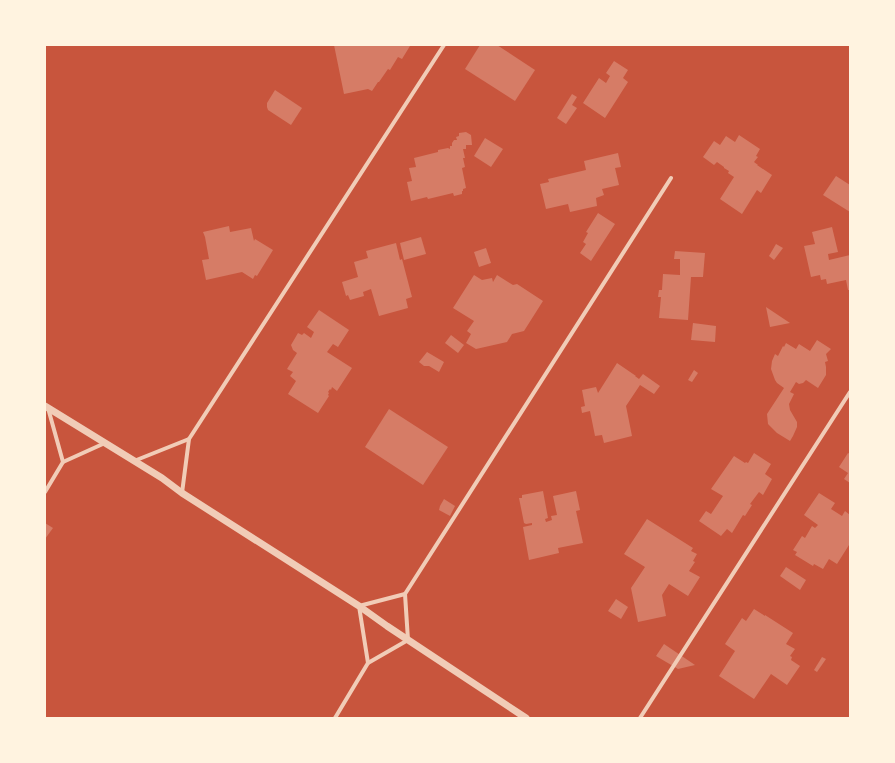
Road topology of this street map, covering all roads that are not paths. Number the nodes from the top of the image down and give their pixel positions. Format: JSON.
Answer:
{"nodes":[{"id":1,"x":444,"y":45,"type":"edge"},
{"id":2,"x":671,"y":178,"type":"dead end"},
{"id":3,"x":850,"y":392,"type":"edge"},
{"id":4,"x":47,"y":407,"type":"edge"},
{"id":5,"x":189,"y":438,"type":"junction"},
{"id":6,"x":105,"y":443,"type":"junction"},
{"id":7,"x":134,"y":461,"type":"junction"},
{"id":8,"x":63,"y":462,"type":"junction"},
{"id":9,"x":45,"y":492,"type":"edge"},
{"id":10,"x":182,"y":493,"type":"junction"},
{"id":11,"x":405,"y":594,"type":"junction"},
{"id":12,"x":358,"y":606,"type":"junction"},
{"id":13,"x":408,"y":640,"type":"junction"},
{"id":14,"x":368,"y":663,"type":"junction"},
{"id":15,"x":522,"y":717,"type":"edge"},
{"id":16,"x":334,"y":718,"type":"edge"},
{"id":17,"x":640,"y":718,"type":"edge"}],
"edges":[{"from":1,"to":5,"type":"street"},
{"from":2,"to":11,"type":"street"},
{"from":3,"to":17,"type":"street"},
{"from":4,"to":6,"type":"street"},
{"from":4,"to":8,"type":"street"},
{"from":5,"to":7,"type":"street"},
{"from":5,"to":10,"type":"street"},
{"from":6,"to":7,"type":"street"},
{"from":6,"to":8,"type":"street"},
{"from":7,"to":10,"type":"street"},
{"from":8,"to":9,"type":"street"},
{"from":10,"to":12,"type":"street"},
{"from":11,"to":12,"type":"street"},
{"from":11,"to":13,"type":"street"},
{"from":12,"to":13,"type":"street"},
{"from":12,"to":14,"type":"street"},
{"from":13,"to":14,"type":"street"},
{"from":13,"to":15,"type":"street"},
{"from":14,"to":16,"type":"street"}]}
